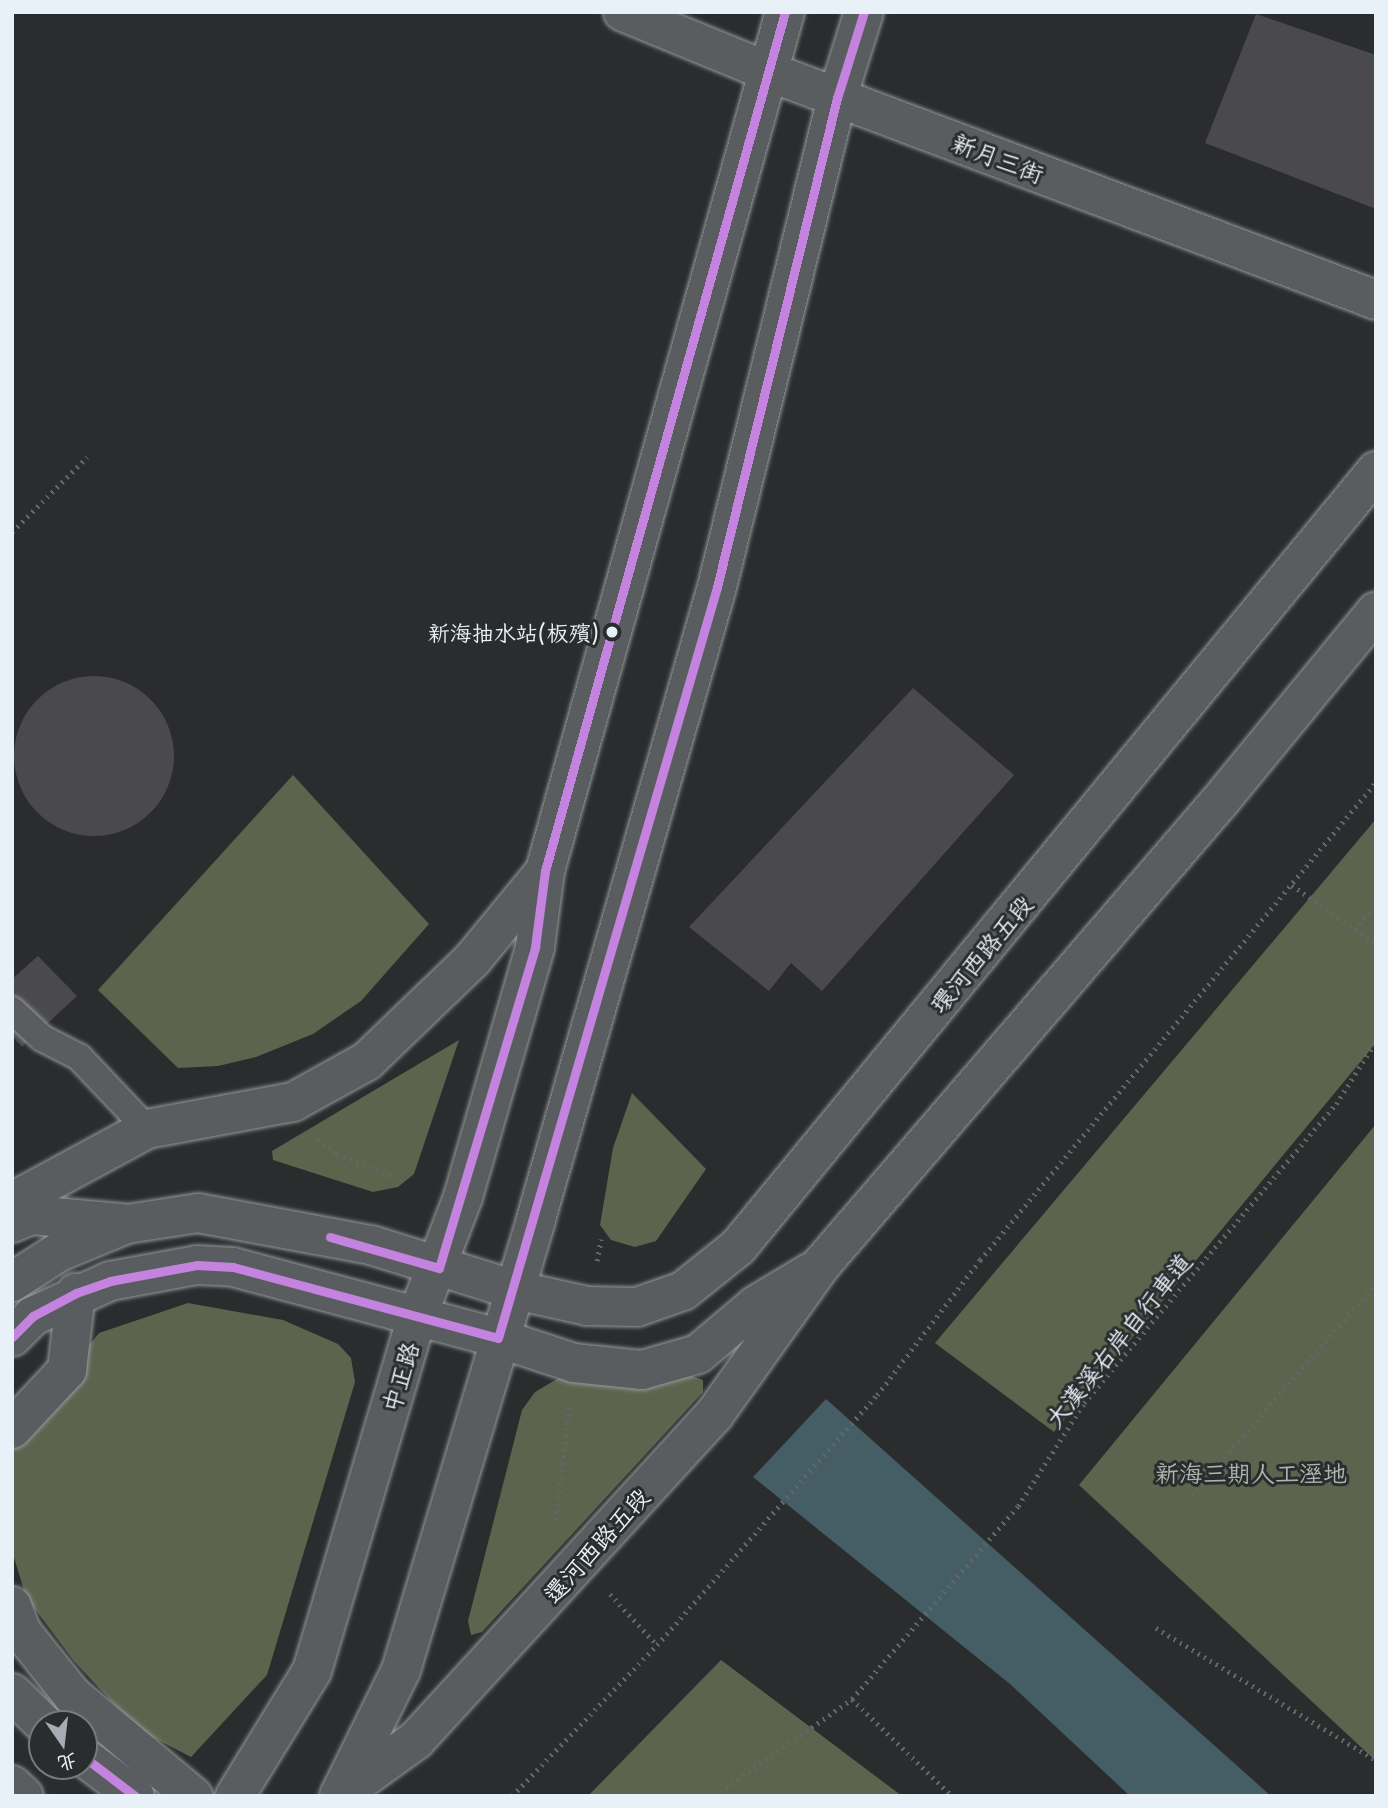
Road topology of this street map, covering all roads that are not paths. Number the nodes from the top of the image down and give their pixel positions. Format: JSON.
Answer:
{"nodes":[{"id":1,"x":623,"y":12,"type":"edge"},
{"id":2,"x":785,"y":12,"type":"edge"},
{"id":3,"x":864,"y":12,"type":"edge"},
{"id":4,"x":767,"y":72,"type":"junction"},
{"id":5,"x":838,"y":98,"type":"junction"},
{"id":6,"x":1376,"y":300,"type":"edge"},
{"id":7,"x":1376,"y":471,"type":"edge"},
{"id":8,"x":1376,"y":611,"type":"edge"},
{"id":9,"x":545,"y":872,"type":"junction"},
{"id":10,"x":12,"y":1010,"type":"edge"},
{"id":11,"x":147,"y":1129,"type":"junction"},
{"id":12,"x":12,"y":1202,"type":"edge"},
{"id":13,"x":12,"y":1223,"type":"edge"},
{"id":14,"x":127,"y":1224,"type":"junction"},
{"id":15,"x":821,"y":1265,"type":"junction"},
{"id":16,"x":439,"y":1268,"type":"junction"},
{"id":17,"x":12,"y":1282,"type":"edge"},
{"id":18,"x":515,"y":1290,"type":"junction"},
{"id":19,"x":76,"y":1293,"type":"junction"},
{"id":20,"x":418,"y":1317,"type":"junction"},
{"id":21,"x":23,"y":1326,"type":"edge"},
{"id":22,"x":498,"y":1338,"type":"junction"},
{"id":23,"x":12,"y":1429,"type":"edge"},
{"id":24,"x":12,"y":1606,"type":"edge"},
{"id":25,"x":12,"y":1693,"type":"edge"},
{"id":26,"x":30,"y":1710,"type":"edge"},
{"id":27,"x":98,"y":1768,"type":"edge"},
{"id":28,"x":12,"y":1785,"type":"edge"},
{"id":29,"x":24,"y":1796,"type":"edge"},
{"id":30,"x":135,"y":1796,"type":"edge"},
{"id":31,"x":193,"y":1796,"type":"edge"},
{"id":32,"x":235,"y":1796,"type":"edge"},
{"id":33,"x":339,"y":1796,"type":"edge"}],
"edges":[{"from":1,"to":4,"type":"street","name":"新月三街"},
{"from":2,"to":4,"type":"street","name":"中正路"},
{"from":3,"to":5,"type":"street"},
{"from":4,"to":5,"type":"street","name":"新月三街"},
{"from":4,"to":9,"type":"street","name":"中正路"},
{"from":5,"to":6,"type":"street","name":"新月三街"},
{"from":5,"to":18,"type":"street"},
{"from":7,"to":18,"type":"street","name":"環河西路五段"},
{"from":8,"to":15,"type":"street"},
{"from":9,"to":11,"type":"street"},
{"from":9,"to":16,"type":"street","name":"中正路"},
{"from":10,"to":11,"type":"lane"},
{"from":11,"to":12,"type":"street"},
{"from":13,"to":14,"type":"street"},
{"from":14,"to":16,"type":"street","name":"環河西路五段"},
{"from":14,"to":17,"type":"street"},
{"from":15,"to":22,"type":"street"},
{"from":15,"to":33,"type":"street","name":"還河西路五段"},
{"from":16,"to":18,"type":"street","name":"環河西路五段"},
{"from":16,"to":20,"type":"street","name":"中正路"},
{"from":18,"to":22,"type":"street"},
{"from":19,"to":20,"type":"street"},
{"from":19,"to":21,"type":"street"},
{"from":19,"to":23,"type":"street"},
{"from":20,"to":22,"type":"street"},
{"from":20,"to":32,"type":"street","name":"中正路"},
{"from":22,"to":33,"type":"street"},
{"from":24,"to":31,"type":"street"},
{"from":25,"to":26,"type":"street"},
{"from":27,"to":30,"type":"street"},
{"from":28,"to":29,"type":"street"}]}
